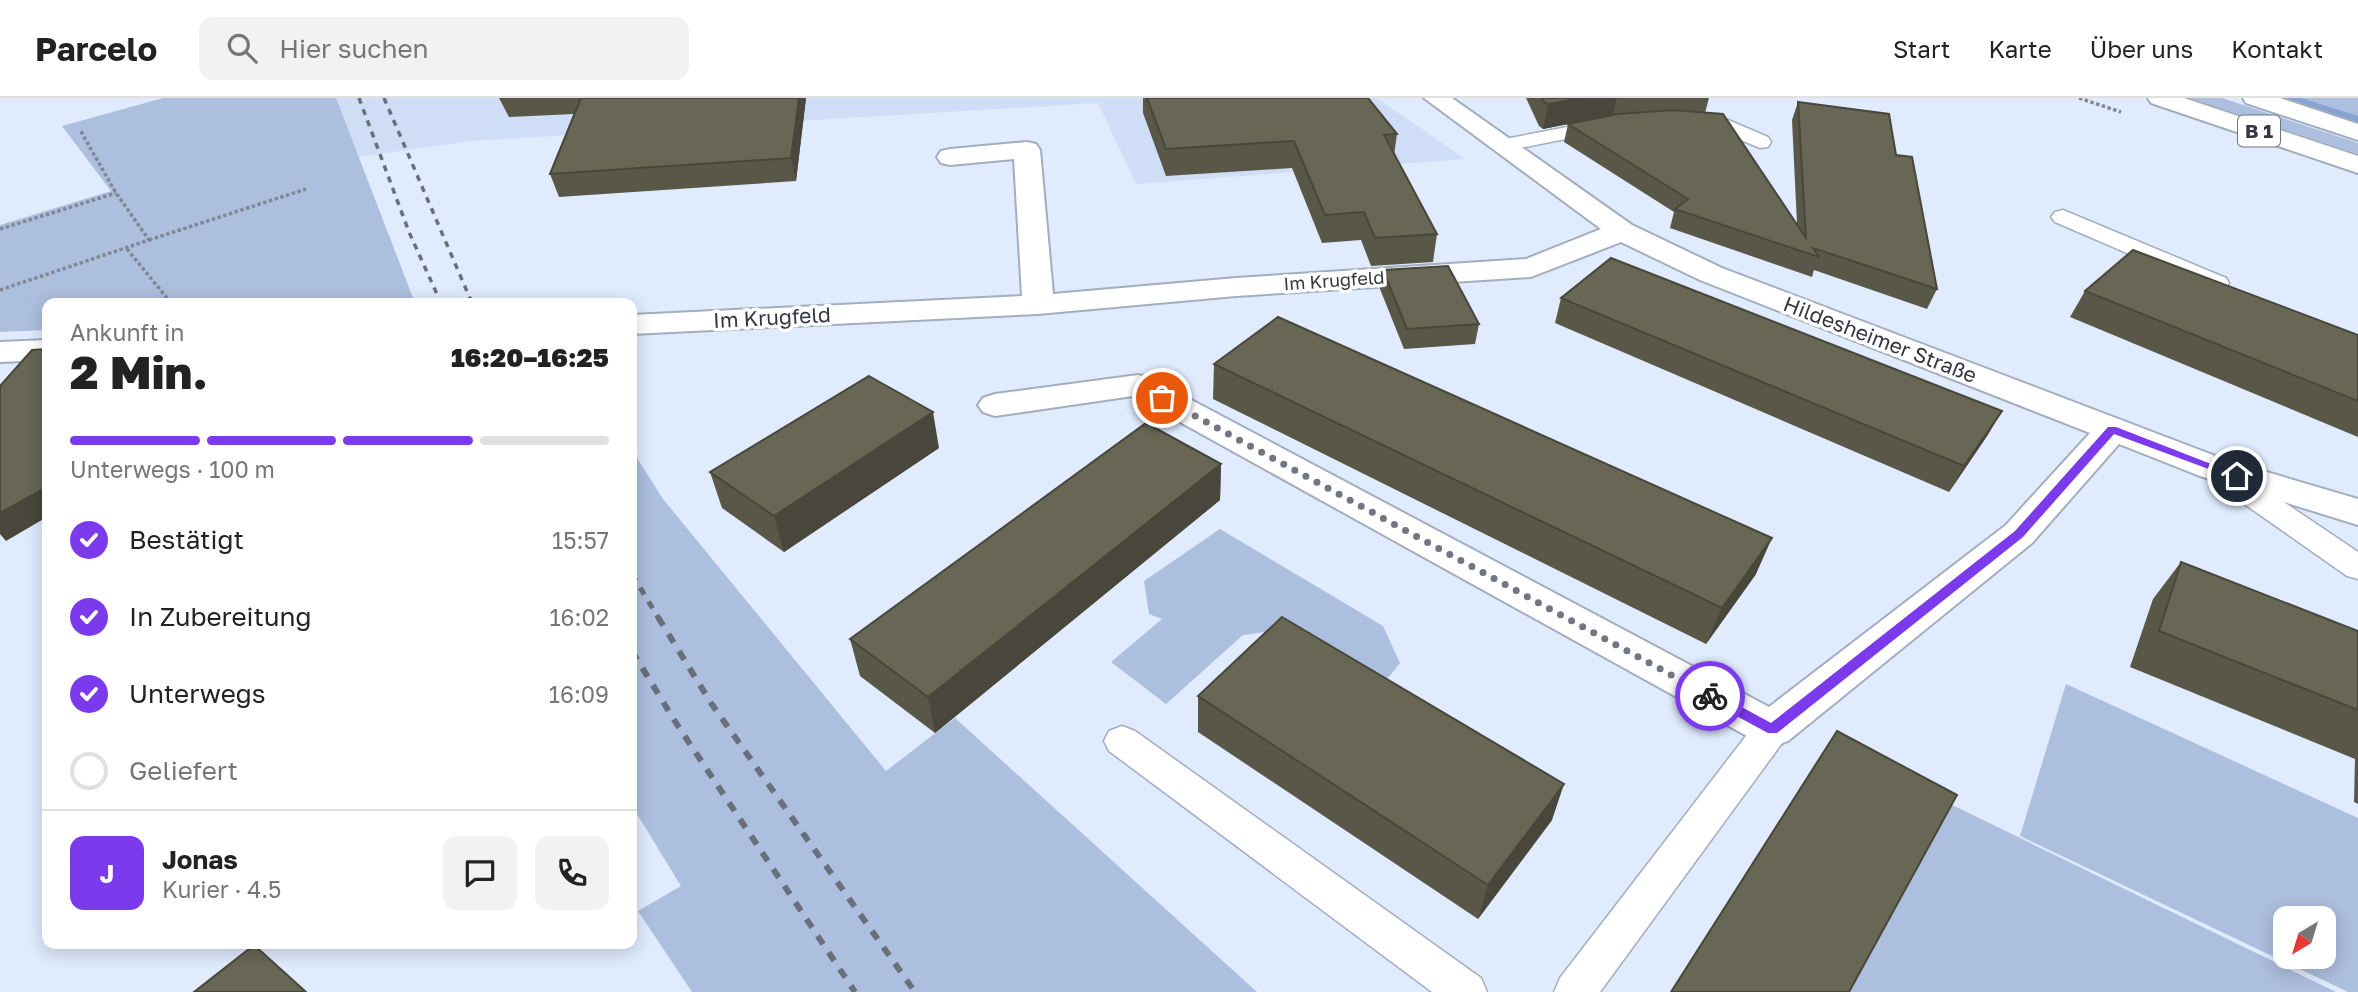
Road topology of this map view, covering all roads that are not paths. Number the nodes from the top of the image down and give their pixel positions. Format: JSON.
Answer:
{"nodes":[{"id":1,"x":1436,"y":98,"type":"edge"},
{"id":2,"x":2160,"y":98,"type":"edge"},
{"id":3,"x":2255,"y":98,"type":"edge"},
{"id":4,"x":1670,"y":121,"type":"edge"},
{"id":5,"x":1632,"y":122,"type":"edge"},
{"id":6,"x":2358,"y":132,"type":"edge"},
{"id":7,"x":1760,"y":142,"type":"dead end"},
{"id":8,"x":1505,"y":145,"type":"junction"},
{"id":9,"x":950,"y":157,"type":"dead end"},
{"id":10,"x":2358,"y":165,"type":"edge"},
{"id":11,"x":2063,"y":217,"type":"dead end"},
{"id":12,"x":1622,"y":231,"type":"junction"},
{"id":13,"x":2244,"y":294,"type":"edge"},
{"id":14,"x":1038,"y":305,"type":"junction"},
{"id":15,"x":637,"y":325,"type":"edge"},
{"id":16,"x":42,"y":350,"type":"edge"},
{"id":17,"x":0,"y":352,"type":"edge"},
{"id":18,"x":995,"y":405,"type":"dead end"},
{"id":19,"x":2112,"y":430,"type":"junction"},
{"id":20,"x":2213,"y":468,"type":"junction"},
{"id":21,"x":2358,"y":512,"type":"edge"},
{"id":22,"x":2358,"y":568,"type":"edge"},
{"id":23,"x":1772,"y":729,"type":"junction"},
{"id":24,"x":1122,"y":741,"type":"dead end"},
{"id":25,"x":1466,"y":992,"type":"edge"},
{"id":26,"x":1575,"y":992,"type":"edge"}],
"edges":[{"from":1,"to":8,"type":"main road","name":"Hildesheimer Straße"},
{"from":2,"to":10,"type":"main road","number":"B 1"},
{"from":3,"to":6,"type":"main road","number":"B 1"},
{"from":4,"to":7,"type":"lane"},
{"from":5,"to":8,"type":"lane"},
{"from":8,"to":12,"type":"main road","name":"Hildesheimer Straße"},
{"from":9,"to":14,"type":"main road"},
{"from":11,"to":13,"type":"lane"},
{"from":12,"to":14,"type":"main road","name":"Im Krugfeld"},
{"from":12,"to":19,"type":"main road","name":"Hildesheimer Straße"},
{"from":14,"to":15,"type":"main road","name":"Im Krugfeld"},
{"from":16,"to":17,"type":"main road"},
{"from":18,"to":23,"type":"main road"},
{"from":19,"to":20,"type":"main road","name":"Hildesheimer Straße"},
{"from":19,"to":23,"type":"main road"},
{"from":20,"to":21,"type":"main road","name":"Hildesheimer Straße"},
{"from":20,"to":22,"type":"lane"},
{"from":23,"to":26,"type":"lane"},
{"from":24,"to":25,"type":"lane"}]}
